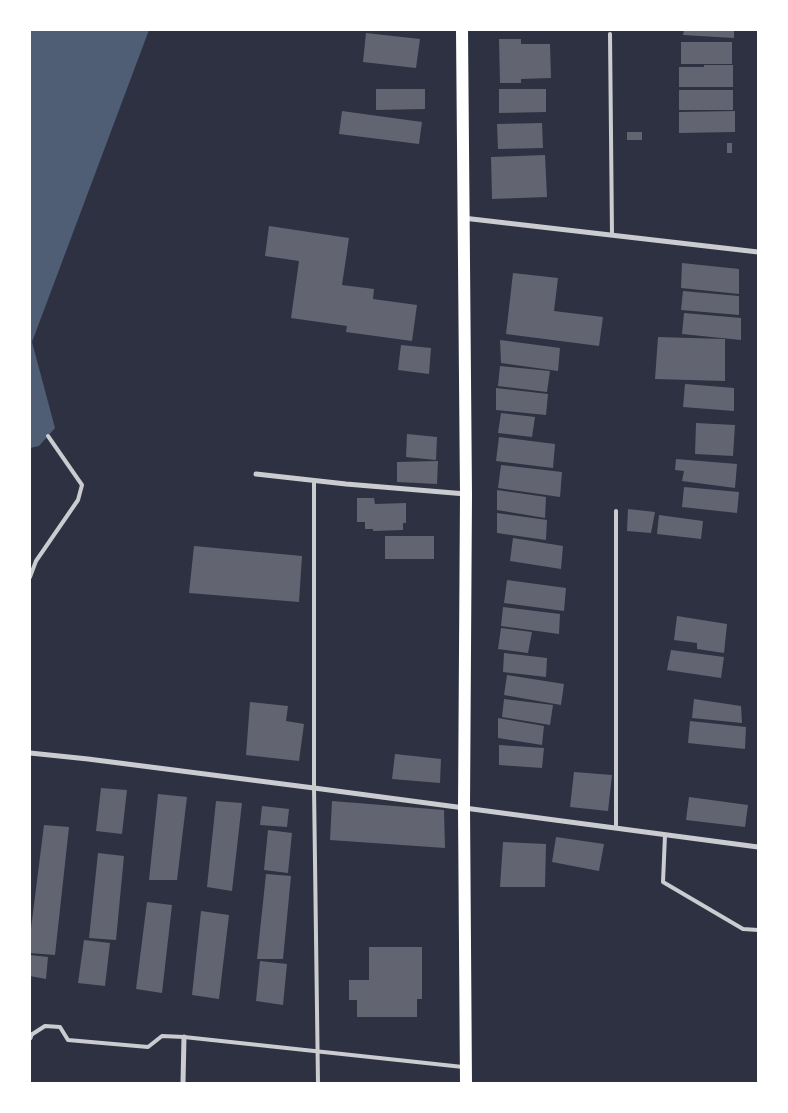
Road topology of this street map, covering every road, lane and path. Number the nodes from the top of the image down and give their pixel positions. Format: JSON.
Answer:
{"nodes":[{"id":1,"x":462,"y":30,"type":"edge"},
{"id":2,"x":610,"y":34,"type":"dead end"},
{"id":3,"x":462,"y":218,"type":"junction"},
{"id":4,"x":612,"y":235,"type":"junction"},
{"id":5,"x":758,"y":252,"type":"edge"},
{"id":6,"x":48,"y":436,"type":"dead end"},
{"id":7,"x":256,"y":474,"type":"dead end"},
{"id":8,"x":314,"y":481,"type":"junction"},
{"id":9,"x":466,"y":494,"type":"junction"},
{"id":10,"x":616,"y":511,"type":"dead end"},
{"id":11,"x":30,"y":576,"type":"edge"},
{"id":12,"x":30,"y":753,"type":"edge"},
{"id":13,"x":314,"y":788,"type":"junction"},
{"id":14,"x":464,"y":807,"type":"junction"},
{"id":15,"x":616,"y":828,"type":"junction"},
{"id":16,"x":665,"y":835,"type":"junction"},
{"id":17,"x":758,"y":848,"type":"edge"},
{"id":18,"x":758,"y":930,"type":"edge"},
{"id":19,"x":31,"y":1037,"type":"edge"},
{"id":20,"x":184,"y":1037,"type":"junction"},
{"id":21,"x":318,"y":1051,"type":"junction"},
{"id":22,"x":466,"y":1068,"type":"junction"},
{"id":23,"x":183,"y":1083,"type":"edge"},
{"id":24,"x":318,"y":1083,"type":"edge"},
{"id":25,"x":466,"y":1083,"type":"edge"}],
"edges":[{"from":1,"to":3,"type":"main road"},
{"from":2,"to":4,"type":"lane"},
{"from":3,"to":4,"type":"street"},
{"from":3,"to":9,"type":"main road"},
{"from":4,"to":5,"type":"street"},
{"from":6,"to":11,"type":"lane"},
{"from":7,"to":8,"type":"street"},
{"from":8,"to":9,"type":"street"},
{"from":8,"to":13,"type":"lane"},
{"from":9,"to":14,"type":"main road"},
{"from":10,"to":15,"type":"lane"},
{"from":12,"to":13,"type":"street"},
{"from":13,"to":14,"type":"street"},
{"from":13,"to":21,"type":"lane"},
{"from":14,"to":15,"type":"street"},
{"from":14,"to":22,"type":"main road"},
{"from":15,"to":16,"type":"street"},
{"from":16,"to":17,"type":"street"},
{"from":16,"to":18,"type":"lane"},
{"from":19,"to":20,"type":"lane"},
{"from":20,"to":21,"type":"lane"},
{"from":20,"to":23,"type":"street"},
{"from":21,"to":22,"type":"lane"},
{"from":21,"to":24,"type":"lane"},
{"from":22,"to":25,"type":"main road"}]}
